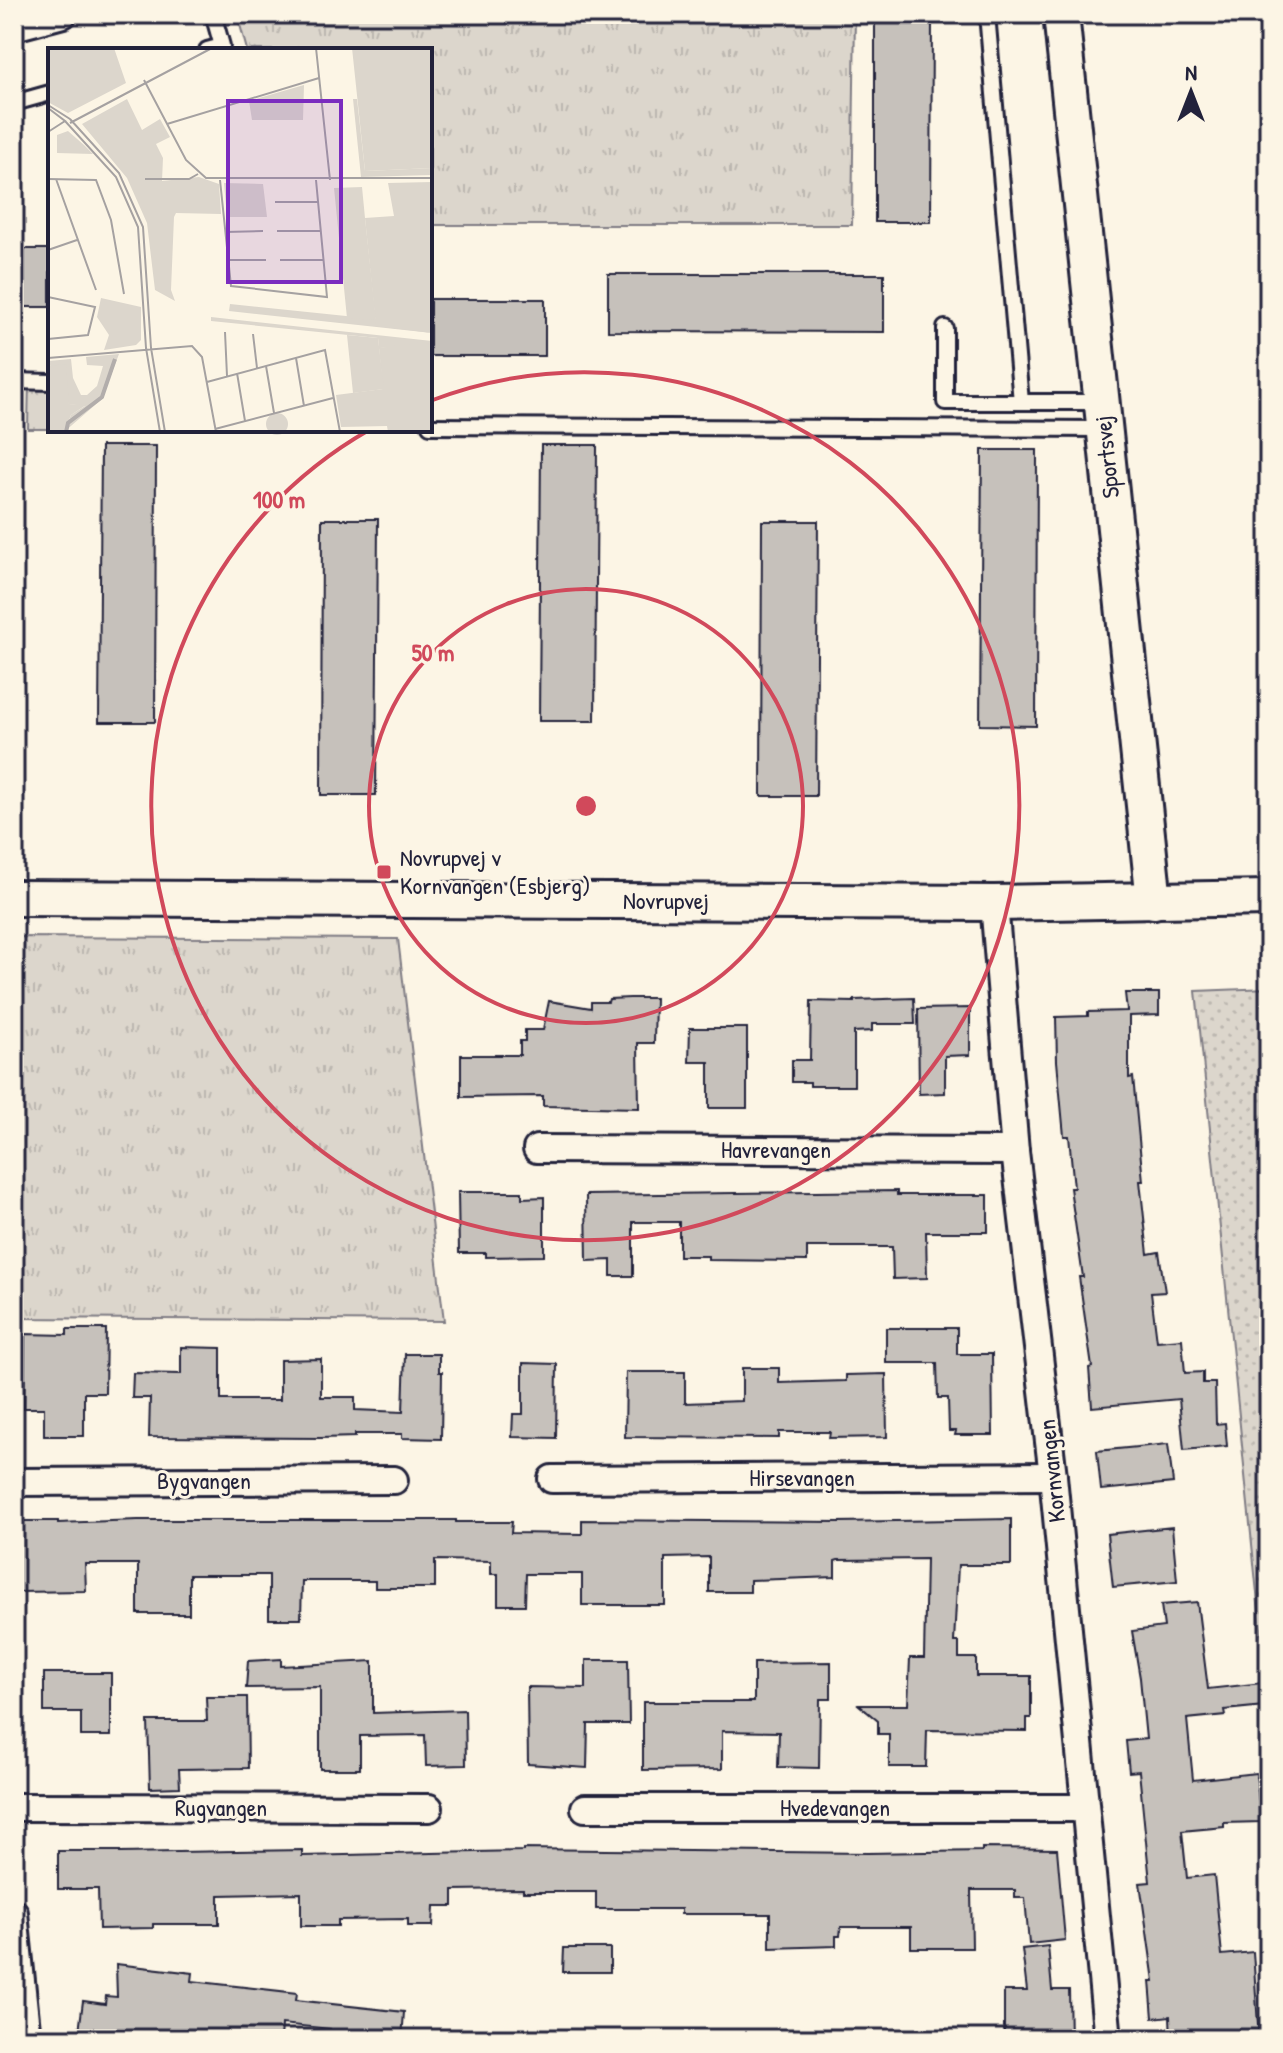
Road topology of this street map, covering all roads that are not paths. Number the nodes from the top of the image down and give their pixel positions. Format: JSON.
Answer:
{"nodes":[{"id":1,"x":63,"y":14,"type":"edge"},
{"id":2,"x":213,"y":14,"type":"edge"},
{"id":3,"x":987,"y":14,"type":"edge"},
{"id":4,"x":1061,"y":14,"type":"edge"},
{"id":5,"x":14,"y":27,"type":"edge"},
{"id":6,"x":222,"y":48,"type":"edge"},
{"id":7,"x":48,"y":94,"type":"edge"},
{"id":8,"x":14,"y":103,"type":"edge"},
{"id":9,"x":945,"y":328,"type":"dead end"},
{"id":10,"x":14,"y":381,"type":"edge"},
{"id":11,"x":48,"y":382,"type":"edge"},
{"id":12,"x":1021,"y":402,"type":"junction"},
{"id":13,"x":1103,"y":416,"type":"junction"},
{"id":14,"x":432,"y":426,"type":"edge"},
{"id":15,"x":14,"y":898,"type":"edge"},
{"id":16,"x":1269,"y":898,"type":"edge"},
{"id":17,"x":1154,"y":901,"type":"junction"},
{"id":18,"x":994,"y":903,"type":"junction"},
{"id":19,"x":537,"y":1149,"type":"dead end"},
{"id":20,"x":1015,"y":1151,"type":"junction"},
{"id":21,"x":1053,"y":1476,"type":"junction"},
{"id":22,"x":552,"y":1479,"type":"dead end"},
{"id":23,"x":394,"y":1480,"type":"dead end"},
{"id":24,"x":14,"y":1482,"type":"edge"},
{"id":25,"x":14,"y":1807,"type":"edge"},
{"id":26,"x":429,"y":1808,"type":"dead end"},
{"id":27,"x":585,"y":1808,"type":"dead end"},
{"id":28,"x":1085,"y":1808,"type":"junction"},
{"id":29,"x":14,"y":1913,"type":"edge"},
{"id":30,"x":16,"y":1946,"type":"edge"},
{"id":31,"x":27,"y":2039,"type":"edge"},
{"id":32,"x":1108,"y":2039,"type":"edge"}],
"edges":[{"from":1,"to":5,"type":"street"},
{"from":2,"to":6,"type":"lane"},
{"from":3,"to":12,"type":"lane"},
{"from":4,"to":13,"type":"street","name":"Sportsvej"},
{"from":7,"to":8,"type":"lane"},
{"from":9,"to":12,"type":"lane"},
{"from":10,"to":11,"type":"lane"},
{"from":12,"to":13,"type":"lane"},
{"from":13,"to":14,"type":"lane"},
{"from":13,"to":17,"type":"street","name":"Sportsvej"},
{"from":15,"to":18,"type":"street","name":"Novrupvej"},
{"from":16,"to":17,"type":"street","name":"Novrupvej"},
{"from":17,"to":18,"type":"street","name":"Novrupvej"},
{"from":18,"to":20,"type":"street","name":"Kornvangen"},
{"from":19,"to":20,"type":"street","name":"Havrevangen"},
{"from":20,"to":21,"type":"street","name":"Kornvangen"},
{"from":21,"to":22,"type":"street","name":"Hirsevangen"},
{"from":21,"to":28,"type":"street","name":"Kornvangen"},
{"from":23,"to":24,"type":"street","name":"Bygvangen"},
{"from":25,"to":26,"type":"street","name":"Rugvangen"},
{"from":27,"to":28,"type":"street","name":"Hvedevangen"},
{"from":28,"to":32,"type":"street","name":"Kornvangen"},
{"from":29,"to":30,"type":"street"},
{"from":30,"to":31,"type":"street"}]}
